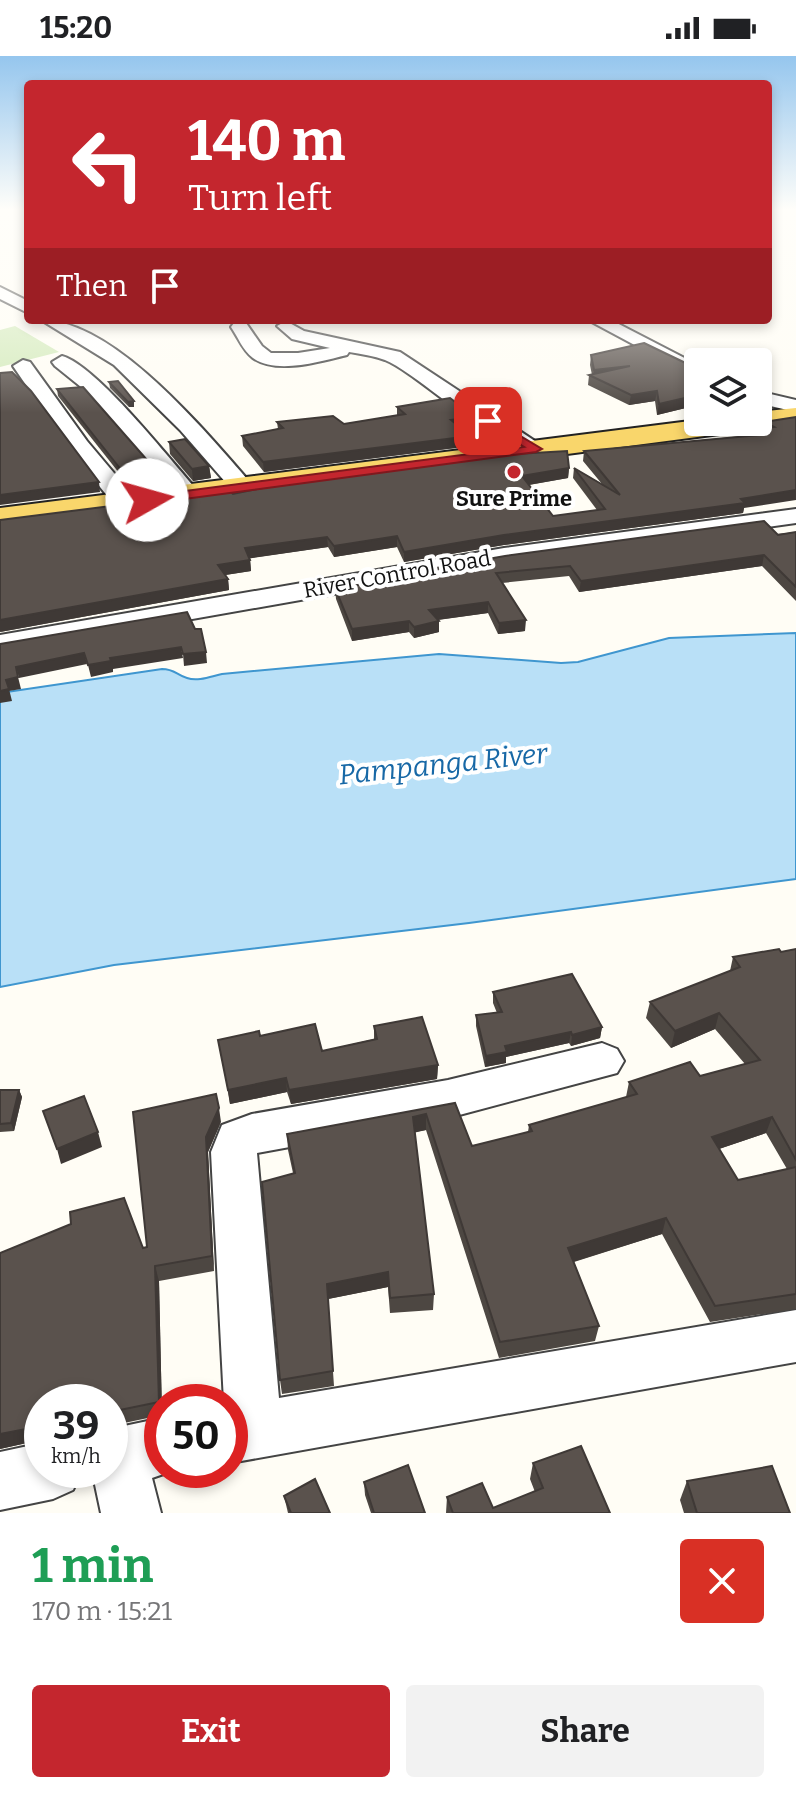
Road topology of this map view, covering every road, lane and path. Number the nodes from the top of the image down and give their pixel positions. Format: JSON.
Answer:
{"nodes":[{"id":1,"x":0,"y":292,"type":"edge"},
{"id":2,"x":24,"y":306,"type":"edge"},
{"id":3,"x":57,"y":324,"type":"edge"},
{"id":4,"x":605,"y":324,"type":"edge"},
{"id":5,"x":286,"y":326,"type":"dead end"},
{"id":6,"x":240,"y":327,"type":"dead end"},
{"id":7,"x":360,"y":347,"type":"junction"},
{"id":8,"x":62,"y":362,"type":"dead end"},
{"id":9,"x":23,"y":366,"type":"dead end"},
{"id":10,"x":684,"y":366,"type":"edge"},
{"id":11,"x":772,"y":400,"type":"edge"},
{"id":12,"x":796,"y":406,"type":"edge"},
{"id":13,"x":796,"y":416,"type":"edge"},
{"id":14,"x":772,"y":419,"type":"edge"},
{"id":15,"x":684,"y":430,"type":"edge"},
{"id":16,"x":536,"y":449,"type":"junction"},
{"id":17,"x":242,"y":487,"type":"junction"},
{"id":18,"x":189,"y":495,"type":"junction"},
{"id":19,"x":126,"y":503,"type":"junction"},
{"id":20,"x":796,"y":516,"type":"edge"},
{"id":21,"x":0,"y":518,"type":"edge"},
{"id":22,"x":0,"y":644,"type":"edge"},
{"id":23,"x":602,"y":1061,"type":"dead end"},
{"id":24,"x":796,"y":1336,"type":"edge"},
{"id":25,"x":241,"y":1384,"type":"edge"},
{"id":26,"x":248,"y":1431,"type":"edge"},
{"id":27,"x":130,"y":1454,"type":"edge"},
{"id":28,"x":24,"y":1476,"type":"edge"},
{"id":29,"x":0,"y":1481,"type":"edge"},
{"id":30,"x":131,"y":1513,"type":"edge"}],
"edges":[{"from":1,"to":2,"type":"street"},
{"from":3,"to":17,"type":"street"},
{"from":4,"to":10,"type":"street"},
{"from":5,"to":7,"type":"street"},
{"from":6,"to":7,"type":"street"},
{"from":7,"to":16,"type":"street"},
{"from":8,"to":18,"type":"street"},
{"from":9,"to":19,"type":"street"},
{"from":11,"to":12,"type":"street"},
{"from":13,"to":14,"type":"main road"},
{"from":15,"to":16,"type":"main road"},
{"from":16,"to":17,"type":"main road"},
{"from":17,"to":18,"type":"main road"},
{"from":18,"to":19,"type":"main road"},
{"from":19,"to":21,"type":"main road"},
{"from":20,"to":22,"type":"street","name":"River Control Road"},
{"from":23,"to":25,"type":"street"},
{"from":24,"to":26,"type":"street"},
{"from":27,"to":30,"type":"street"},
{"from":28,"to":29,"type":"street"}]}
